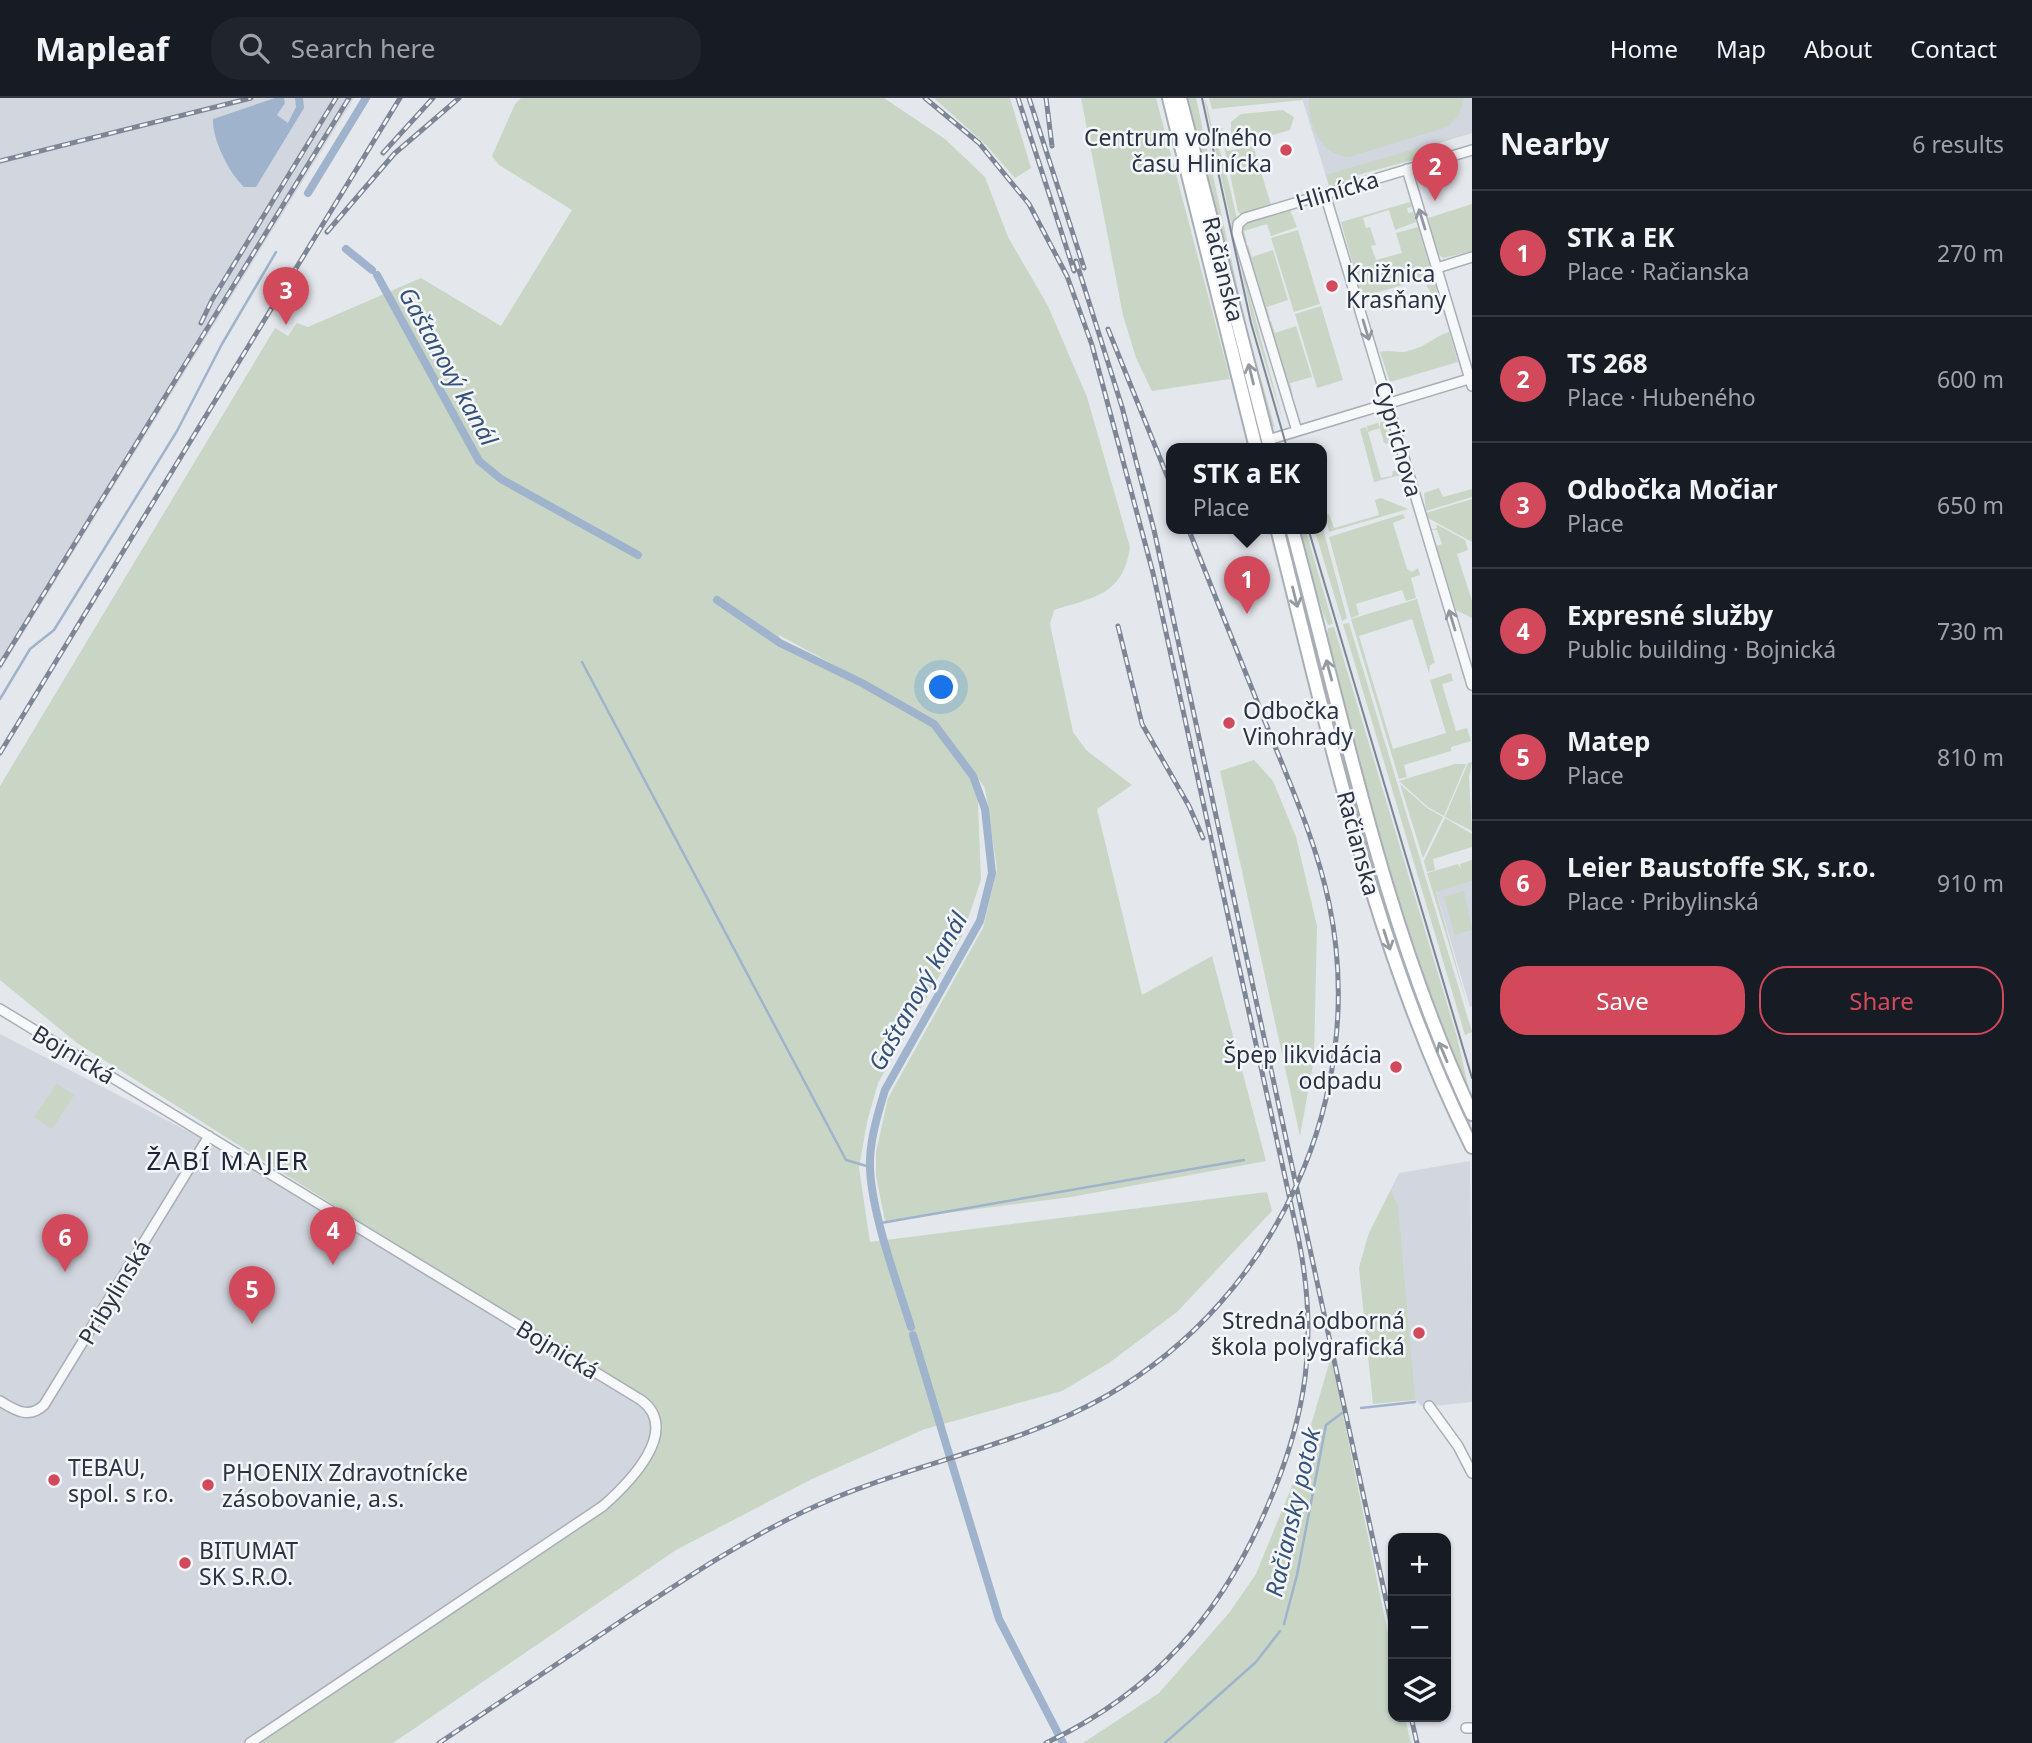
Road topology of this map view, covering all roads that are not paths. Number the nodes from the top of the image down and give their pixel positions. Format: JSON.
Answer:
{"nodes":[{"id":1,"x":1169,"y":98,"type":"edge"},
{"id":2,"x":1180,"y":98,"type":"edge"},
{"id":3,"x":1472,"y":150,"type":"edge"},
{"id":4,"x":1407,"y":169,"type":"junction"},
{"id":5,"x":1325,"y":194,"type":"junction"},
{"id":6,"x":1242,"y":219,"type":"joint"},
{"id":7,"x":1472,"y":257,"type":"edge"},
{"id":8,"x":1437,"y":268,"type":"junction"},
{"id":9,"x":1471,"y":381,"type":"edge"},
{"id":10,"x":1388,"y":404,"type":"junction"},
{"id":11,"x":1249,"y":422,"type":"junction"},
{"id":12,"x":1297,"y":431,"type":"junction"},
{"id":13,"x":1255,"y":443,"type":"edge"},
{"id":14,"x":1266,"y":443,"type":"edge"},
{"id":15,"x":1267,"y":443,"type":"edge"},
{"id":16,"x":1272,"y":443,"type":"edge"},
{"id":17,"x":1279,"y":534,"type":"edge"},
{"id":18,"x":1294,"y":534,"type":"edge"},
{"id":19,"x":1472,"y":685,"type":"edge"},
{"id":20,"x":0,"y":1009,"type":"edge"},
{"id":21,"x":1472,"y":1114,"type":"edge"},
{"id":22,"x":209,"y":1136,"type":"junction"},
{"id":23,"x":1472,"y":1147,"type":"edge"},
{"id":24,"x":0,"y":1401,"type":"edge"},
{"id":25,"x":1429,"y":1406,"type":"dead end"},
{"id":26,"x":1472,"y":1473,"type":"edge"},
{"id":27,"x":250,"y":1743,"type":"edge"}],
"edges":[{"from":1,"to":11,"type":"main road","name":"Račianska"},
{"from":15,"to":2,"type":"main road","name":"Račianska","one_way":true},
{"from":3,"to":4,"type":"street","name":"Hlinícka"},
{"from":4,"to":5,"type":"street","name":"Hlinícka"},
{"from":8,"to":4,"type":"street","one_way":true},
{"from":5,"to":6,"type":"street","name":"Hlinícka"},
{"from":5,"to":10,"type":"street","name":"Cyprichova","one_way":true},
{"from":6,"to":12,"type":"street","name":"Račianska"},
{"from":7,"to":8,"type":"street"},
{"from":8,"to":9,"type":"street"},
{"from":9,"to":10,"type":"street"},
{"from":10,"to":12,"type":"street"},
{"from":19,"to":10,"type":"street","name":"Cyprichova","one_way":true},
{"from":11,"to":13,"type":"main road","name":"Račianska"},
{"from":11,"to":14,"type":"main road"},
{"from":12,"to":16,"type":"street"},
{"from":17,"to":23,"type":"main road","name":"Račianska","one_way":true},
{"from":21,"to":18,"type":"main road","name":"Račianska","one_way":true},
{"from":20,"to":22,"type":"street","name":"Bojnická"},
{"from":22,"to":24,"type":"street","name":"Pribylinská"},
{"from":22,"to":27,"type":"street","name":"Bojnická"},
{"from":25,"to":26,"type":"street"}]}
